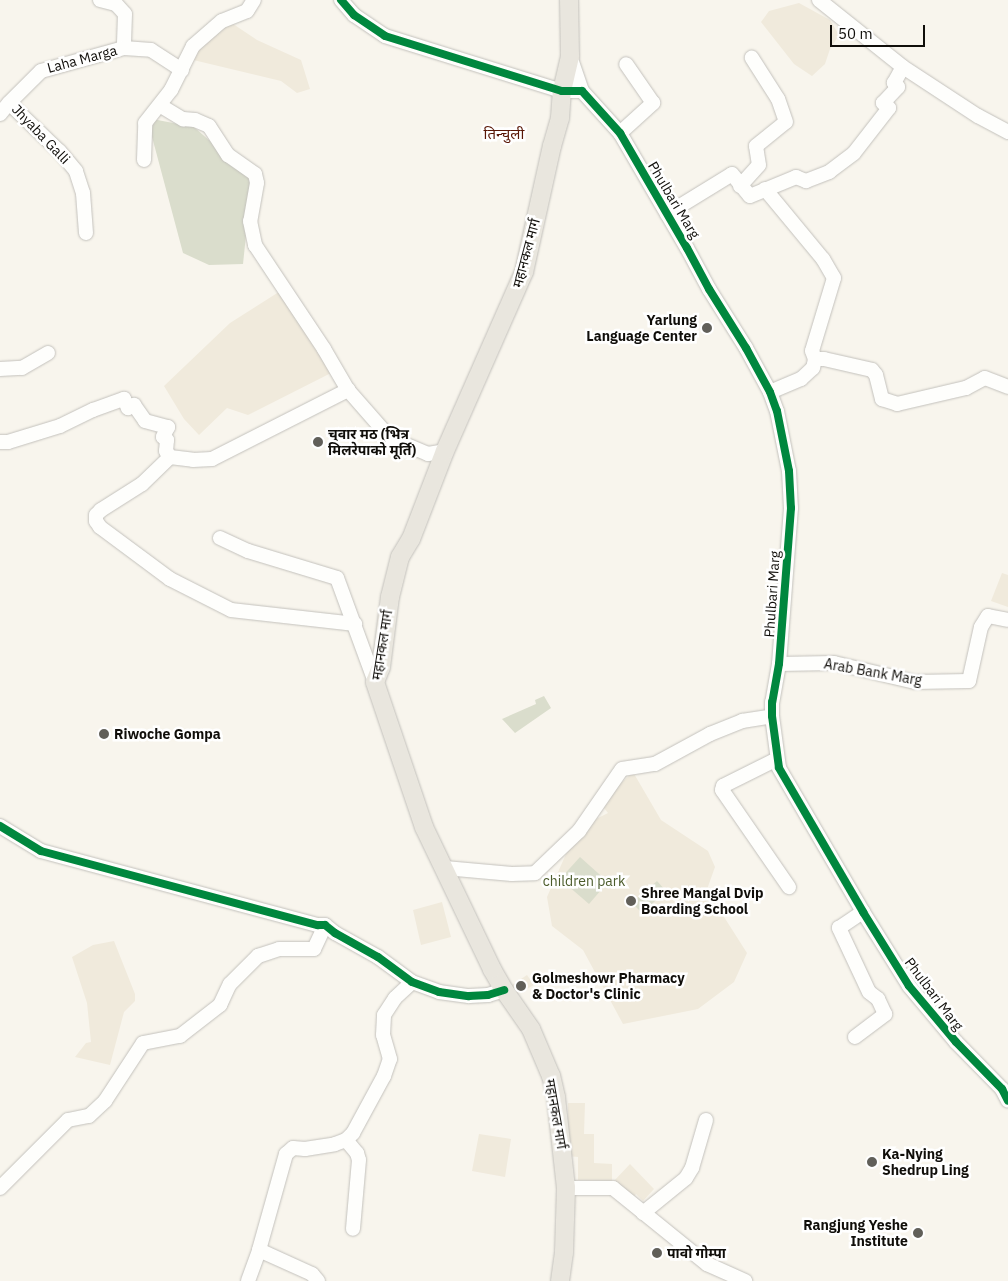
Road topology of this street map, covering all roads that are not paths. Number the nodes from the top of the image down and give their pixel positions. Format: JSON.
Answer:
{"nodes":[{"id":1,"x":100,"y":0,"type":"edge"},
{"id":2,"x":254,"y":0,"type":"edge"},
{"id":3,"x":341,"y":0,"type":"edge"},
{"id":4,"x":569,"y":0,"type":"edge"},
{"id":5,"x":819,"y":0,"type":"edge"},
{"id":6,"x":124,"y":48,"type":"junction"},
{"id":7,"x":570,"y":56,"type":"junction"},
{"id":8,"x":752,"y":58,"type":"dead end"},
{"id":9,"x":626,"y":64,"type":"dead end"},
{"id":10,"x":903,"y":67,"type":"junction"},
{"id":11,"x":182,"y":70,"type":"junction"},
{"id":12,"x":562,"y":91,"type":"junction"},
{"id":13,"x":582,"y":92,"type":"junction"},
{"id":14,"x":13,"y":98,"type":"junction"},
{"id":15,"x":161,"y":106,"type":"junction"},
{"id":16,"x":0,"y":114,"type":"edge"},
{"id":17,"x":1008,"y":132,"type":"edge"},
{"id":18,"x":620,"y":133,"type":"junction"},
{"id":19,"x":144,"y":160,"type":"dead end"},
{"id":20,"x":740,"y":186,"type":"junction"},
{"id":21,"x":765,"y":189,"type":"junction"},
{"id":22,"x":667,"y":214,"type":"junction"},
{"id":23,"x":86,"y":233,"type":"dead end"},
{"id":24,"x":48,"y":353,"type":"dead end"},
{"id":25,"x":815,"y":359,"type":"junction"},
{"id":26,"x":0,"y":369,"type":"edge"},
{"id":27,"x":1008,"y":387,"type":"edge"},
{"id":28,"x":348,"y":390,"type":"junction"},
{"id":29,"x":770,"y":392,"type":"junction"},
{"id":30,"x":0,"y":442,"type":"edge"},
{"id":31,"x":445,"y":451,"type":"junction"},
{"id":32,"x":170,"y":457,"type":"junction"},
{"id":33,"x":220,"y":538,"type":"dead end"},
{"id":34,"x":1008,"y":620,"type":"edge"},
{"id":35,"x":355,"y":624,"type":"junction"},
{"id":36,"x":780,"y":664,"type":"junction"},
{"id":37,"x":375,"y":682,"type":"junction"},
{"id":38,"x":772,"y":716,"type":"junction"},
{"id":39,"x":776,"y":759,"type":"junction"},
{"id":40,"x":0,"y":826,"type":"edge"},
{"id":41,"x":445,"y":868,"type":"junction"},
{"id":42,"x":789,"y":887,"type":"dead end"},
{"id":43,"x":863,"y":912,"type":"junction"},
{"id":44,"x":325,"y":925,"type":"junction"},
{"id":45,"x":412,"y":982,"type":"junction"},
{"id":46,"x":504,"y":990,"type":"junction"},
{"id":47,"x":855,"y":1037,"type":"dead end"},
{"id":48,"x":1008,"y":1101,"type":"edge"},
{"id":49,"x":706,"y":1120,"type":"dead end"},
{"id":50,"x":346,"y":1140,"type":"junction"},
{"id":51,"x":0,"y":1188,"type":"edge"},
{"id":52,"x":566,"y":1188,"type":"junction"},
{"id":53,"x":643,"y":1213,"type":"junction"},
{"id":54,"x":353,"y":1229,"type":"dead end"},
{"id":55,"x":259,"y":1250,"type":"junction"},
{"id":56,"x":248,"y":1281,"type":"edge"},
{"id":57,"x":318,"y":1281,"type":"edge"},
{"id":58,"x":560,"y":1281,"type":"edge"},
{"id":59,"x":745,"y":1281,"type":"edge"}],
"edges":[{"from":1,"to":6,"type":"street"},
{"from":2,"to":11,"type":"street"},
{"from":3,"to":12,"type":"street"},
{"from":4,"to":7,"type":"main road","name":"महानकल मार्ग"},
{"from":5,"to":10,"type":"street"},
{"from":6,"to":11,"type":"street","name":"Laha Marga"},
{"from":6,"to":14,"type":"street","name":"Laha Marga"},
{"from":7,"to":12,"type":"main road","name":"महानकल मार्ग"},
{"from":7,"to":13,"type":"street"},
{"from":8,"to":20,"type":"street"},
{"from":9,"to":18,"type":"street"},
{"from":10,"to":17,"type":"street"},
{"from":10,"to":21,"type":"street"},
{"from":11,"to":15,"type":"street"},
{"from":12,"to":13,"type":"street"},
{"from":12,"to":31,"type":"main road","name":"महानकल मार्ग"},
{"from":13,"to":18,"type":"street","name":"Phulbari Marg"},
{"from":14,"to":16,"type":"street","name":"Laha Marga"},
{"from":14,"to":23,"type":"street","name":"Jhyaba Galli"},
{"from":15,"to":19,"type":"street"},
{"from":15,"to":28,"type":"street"},
{"from":18,"to":22,"type":"street","name":"Phulbari Marg"},
{"from":20,"to":21,"type":"street"},
{"from":20,"to":22,"type":"street"},
{"from":21,"to":25,"type":"street"},
{"from":22,"to":29,"type":"street","name":"Phulbari Marg"},
{"from":24,"to":26,"type":"street"},
{"from":25,"to":27,"type":"street"},
{"from":25,"to":29,"type":"street"},
{"from":28,"to":31,"type":"street"},
{"from":28,"to":32,"type":"street"},
{"from":29,"to":36,"type":"street","name":"Phulbari Marg"},
{"from":30,"to":32,"type":"street"},
{"from":31,"to":37,"type":"main road","name":"महानकल मार्ग"},
{"from":32,"to":35,"type":"street"},
{"from":33,"to":35,"type":"street"},
{"from":34,"to":36,"type":"street","name":"Arab Bank Marg"},
{"from":35,"to":37,"type":"street"},
{"from":36,"to":38,"type":"street","name":"Phulbari Marg"},
{"from":37,"to":41,"type":"main road","name":"महानकल मार्ग"},
{"from":38,"to":39,"type":"street","name":"Phulbari Marg"},
{"from":38,"to":41,"type":"street"},
{"from":39,"to":42,"type":"street"},
{"from":39,"to":43,"type":"street","name":"Phulbari Marg"},
{"from":40,"to":44,"type":"street"},
{"from":41,"to":46,"type":"main road","name":"महानकल मार्ग"},
{"from":43,"to":47,"type":"street"},
{"from":43,"to":48,"type":"street","name":"Phulbari Marg"},
{"from":44,"to":45,"type":"street"},
{"from":44,"to":51,"type":"street"},
{"from":45,"to":46,"type":"street"},
{"from":45,"to":50,"type":"street"},
{"from":46,"to":52,"type":"main road","name":"महानकल मार्ग"},
{"from":49,"to":53,"type":"street"},
{"from":50,"to":54,"type":"street"},
{"from":50,"to":55,"type":"street"},
{"from":52,"to":53,"type":"street"},
{"from":52,"to":58,"type":"main road","name":"महानकल मार्ग"},
{"from":53,"to":59,"type":"street"},
{"from":55,"to":56,"type":"street"},
{"from":55,"to":57,"type":"street"}]}
